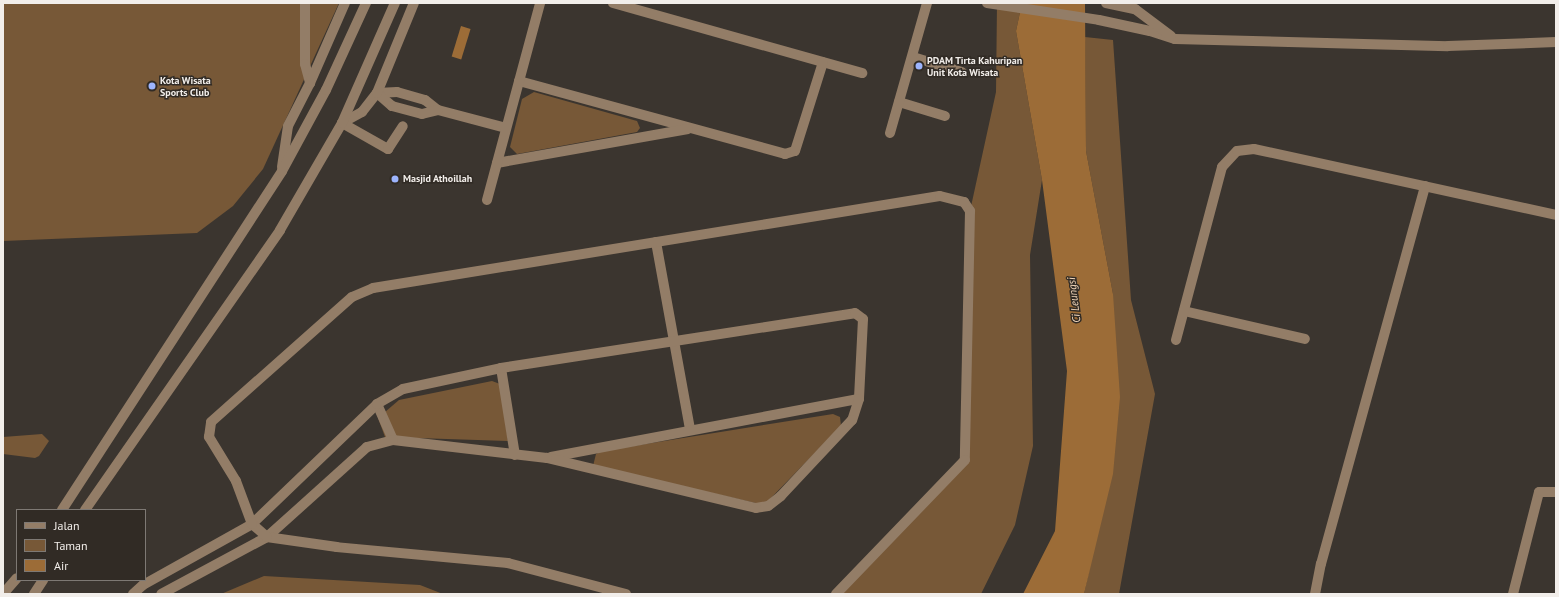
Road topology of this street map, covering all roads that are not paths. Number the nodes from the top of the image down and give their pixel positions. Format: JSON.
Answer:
{"nodes":[{"id":1,"x":305,"y":3,"type":"edge"},
{"id":2,"x":345,"y":3,"type":"edge"},
{"id":3,"x":366,"y":3,"type":"edge"},
{"id":4,"x":395,"y":3,"type":"edge"},
{"id":5,"x":414,"y":3,"type":"edge"},
{"id":6,"x":540,"y":3,"type":"edge"},
{"id":7,"x":613,"y":3,"type":"edge"},
{"id":8,"x":927,"y":3,"type":"edge"},
{"id":9,"x":987,"y":3,"type":"edge"},
{"id":10,"x":1106,"y":3,"type":"edge"},
{"id":11,"x":1175,"y":40,"type":"junction"},
{"id":12,"x":1556,"y":42,"type":"edge"},
{"id":13,"x":913,"y":57,"type":"junction"},
{"id":14,"x":822,"y":62,"type":"junction"},
{"id":15,"x":962,"y":72,"type":"dead end"},
{"id":16,"x":862,"y":73,"type":"dead end"},
{"id":17,"x":519,"y":81,"type":"junction"},
{"id":18,"x":310,"y":83,"type":"junction"},
{"id":19,"x":377,"y":93,"type":"junction"},
{"id":20,"x":899,"y":102,"type":"junction"},
{"id":21,"x":438,"y":110,"type":"junction"},
{"id":22,"x":945,"y":116,"type":"dead end"},
{"id":23,"x":342,"y":123,"type":"junction"},
{"id":24,"x":403,"y":126,"type":"dead end"},
{"id":25,"x":506,"y":128,"type":"junction"},
{"id":26,"x":691,"y":128,"type":"junction"},
{"id":27,"x":890,"y":133,"type":"dead end"},
{"id":28,"x":497,"y":163,"type":"junction"},
{"id":29,"x":282,"y":172,"type":"junction"},
{"id":30,"x":1425,"y":186,"type":"junction"},
{"id":31,"x":487,"y":200,"type":"dead end"},
{"id":32,"x":1556,"y":214,"type":"edge"},
{"id":33,"x":656,"y":242,"type":"junction"},
{"id":34,"x":1184,"y":311,"type":"junction"},
{"id":35,"x":1305,"y":339,"type":"dead end"},
{"id":36,"x":1176,"y":340,"type":"dead end"},
{"id":37,"x":673,"y":341,"type":"junction"},
{"id":38,"x":500,"y":368,"type":"junction"},
{"id":39,"x":859,"y":399,"type":"junction"},
{"id":40,"x":377,"y":404,"type":"junction"},
{"id":41,"x":690,"y":430,"type":"junction"},
{"id":42,"x":393,"y":440,"type":"junction"},
{"id":43,"x":515,"y":455,"type":"junction"},
{"id":44,"x":547,"y":458,"type":"junction"},
{"id":45,"x":1556,"y":492,"type":"edge"},
{"id":46,"x":63,"y":509,"type":"edge"},
{"id":47,"x":86,"y":509,"type":"edge"},
{"id":48,"x":252,"y":524,"type":"junction"},
{"id":49,"x":267,"y":537,"type":"junction"},
{"id":50,"x":16,"y":579,"type":"edge"},
{"id":51,"x":42,"y":581,"type":"edge"},
{"id":52,"x":4,"y":594,"type":"edge"},
{"id":53,"x":34,"y":594,"type":"edge"},
{"id":54,"x":134,"y":594,"type":"edge"},
{"id":55,"x":161,"y":594,"type":"edge"},
{"id":56,"x":626,"y":594,"type":"edge"},
{"id":57,"x":836,"y":594,"type":"edge"},
{"id":58,"x":1315,"y":594,"type":"edge"},
{"id":59,"x":1513,"y":594,"type":"edge"}],
"edges":[{"from":1,"to":18,"type":"street"},
{"from":2,"to":18,"type":"street"},
{"from":3,"to":29,"type":"street"},
{"from":4,"to":23,"type":"street"},
{"from":5,"to":19,"type":"street"},
{"from":6,"to":17,"type":"street"},
{"from":7,"to":14,"type":"street"},
{"from":8,"to":13,"type":"street"},
{"from":9,"to":11,"type":"street"},
{"from":10,"to":11,"type":"street"},
{"from":11,"to":12,"type":"street"},
{"from":13,"to":15,"type":"street"},
{"from":13,"to":20,"type":"street"},
{"from":14,"to":16,"type":"street"},
{"from":14,"to":26,"type":"street"},
{"from":17,"to":25,"type":"street"},
{"from":17,"to":26,"type":"street"},
{"from":18,"to":29,"type":"street"},
{"from":19,"to":21,"type":"street"},
{"from":19,"to":21,"type":"street"},
{"from":19,"to":23,"type":"street"},
{"from":20,"to":22,"type":"street"},
{"from":20,"to":27,"type":"street"},
{"from":21,"to":25,"type":"street"},
{"from":23,"to":24,"type":"street"},
{"from":23,"to":47,"type":"street"},
{"from":25,"to":28,"type":"street"},
{"from":26,"to":28,"type":"street"},
{"from":28,"to":31,"type":"street"},
{"from":29,"to":46,"type":"street"},
{"from":30,"to":32,"type":"street"},
{"from":30,"to":34,"type":"street"},
{"from":30,"to":58,"type":"street"},
{"from":33,"to":37,"type":"street"},
{"from":33,"to":48,"type":"street"},
{"from":33,"to":57,"type":"street"},
{"from":34,"to":35,"type":"street"},
{"from":34,"to":36,"type":"street"},
{"from":37,"to":38,"type":"street"},
{"from":37,"to":39,"type":"street"},
{"from":37,"to":41,"type":"street"},
{"from":38,"to":40,"type":"street"},
{"from":38,"to":43,"type":"street"},
{"from":39,"to":41,"type":"street"},
{"from":39,"to":44,"type":"street"},
{"from":40,"to":42,"type":"street"},
{"from":40,"to":48,"type":"street"},
{"from":41,"to":44,"type":"street"},
{"from":42,"to":43,"type":"street"},
{"from":42,"to":49,"type":"street"},
{"from":43,"to":44,"type":"street"},
{"from":45,"to":59,"type":"street"},
{"from":48,"to":49,"type":"street"},
{"from":48,"to":54,"type":"street"},
{"from":49,"to":55,"type":"street"},
{"from":49,"to":56,"type":"street"},
{"from":50,"to":52,"type":"street"},
{"from":51,"to":53,"type":"street"}]}
